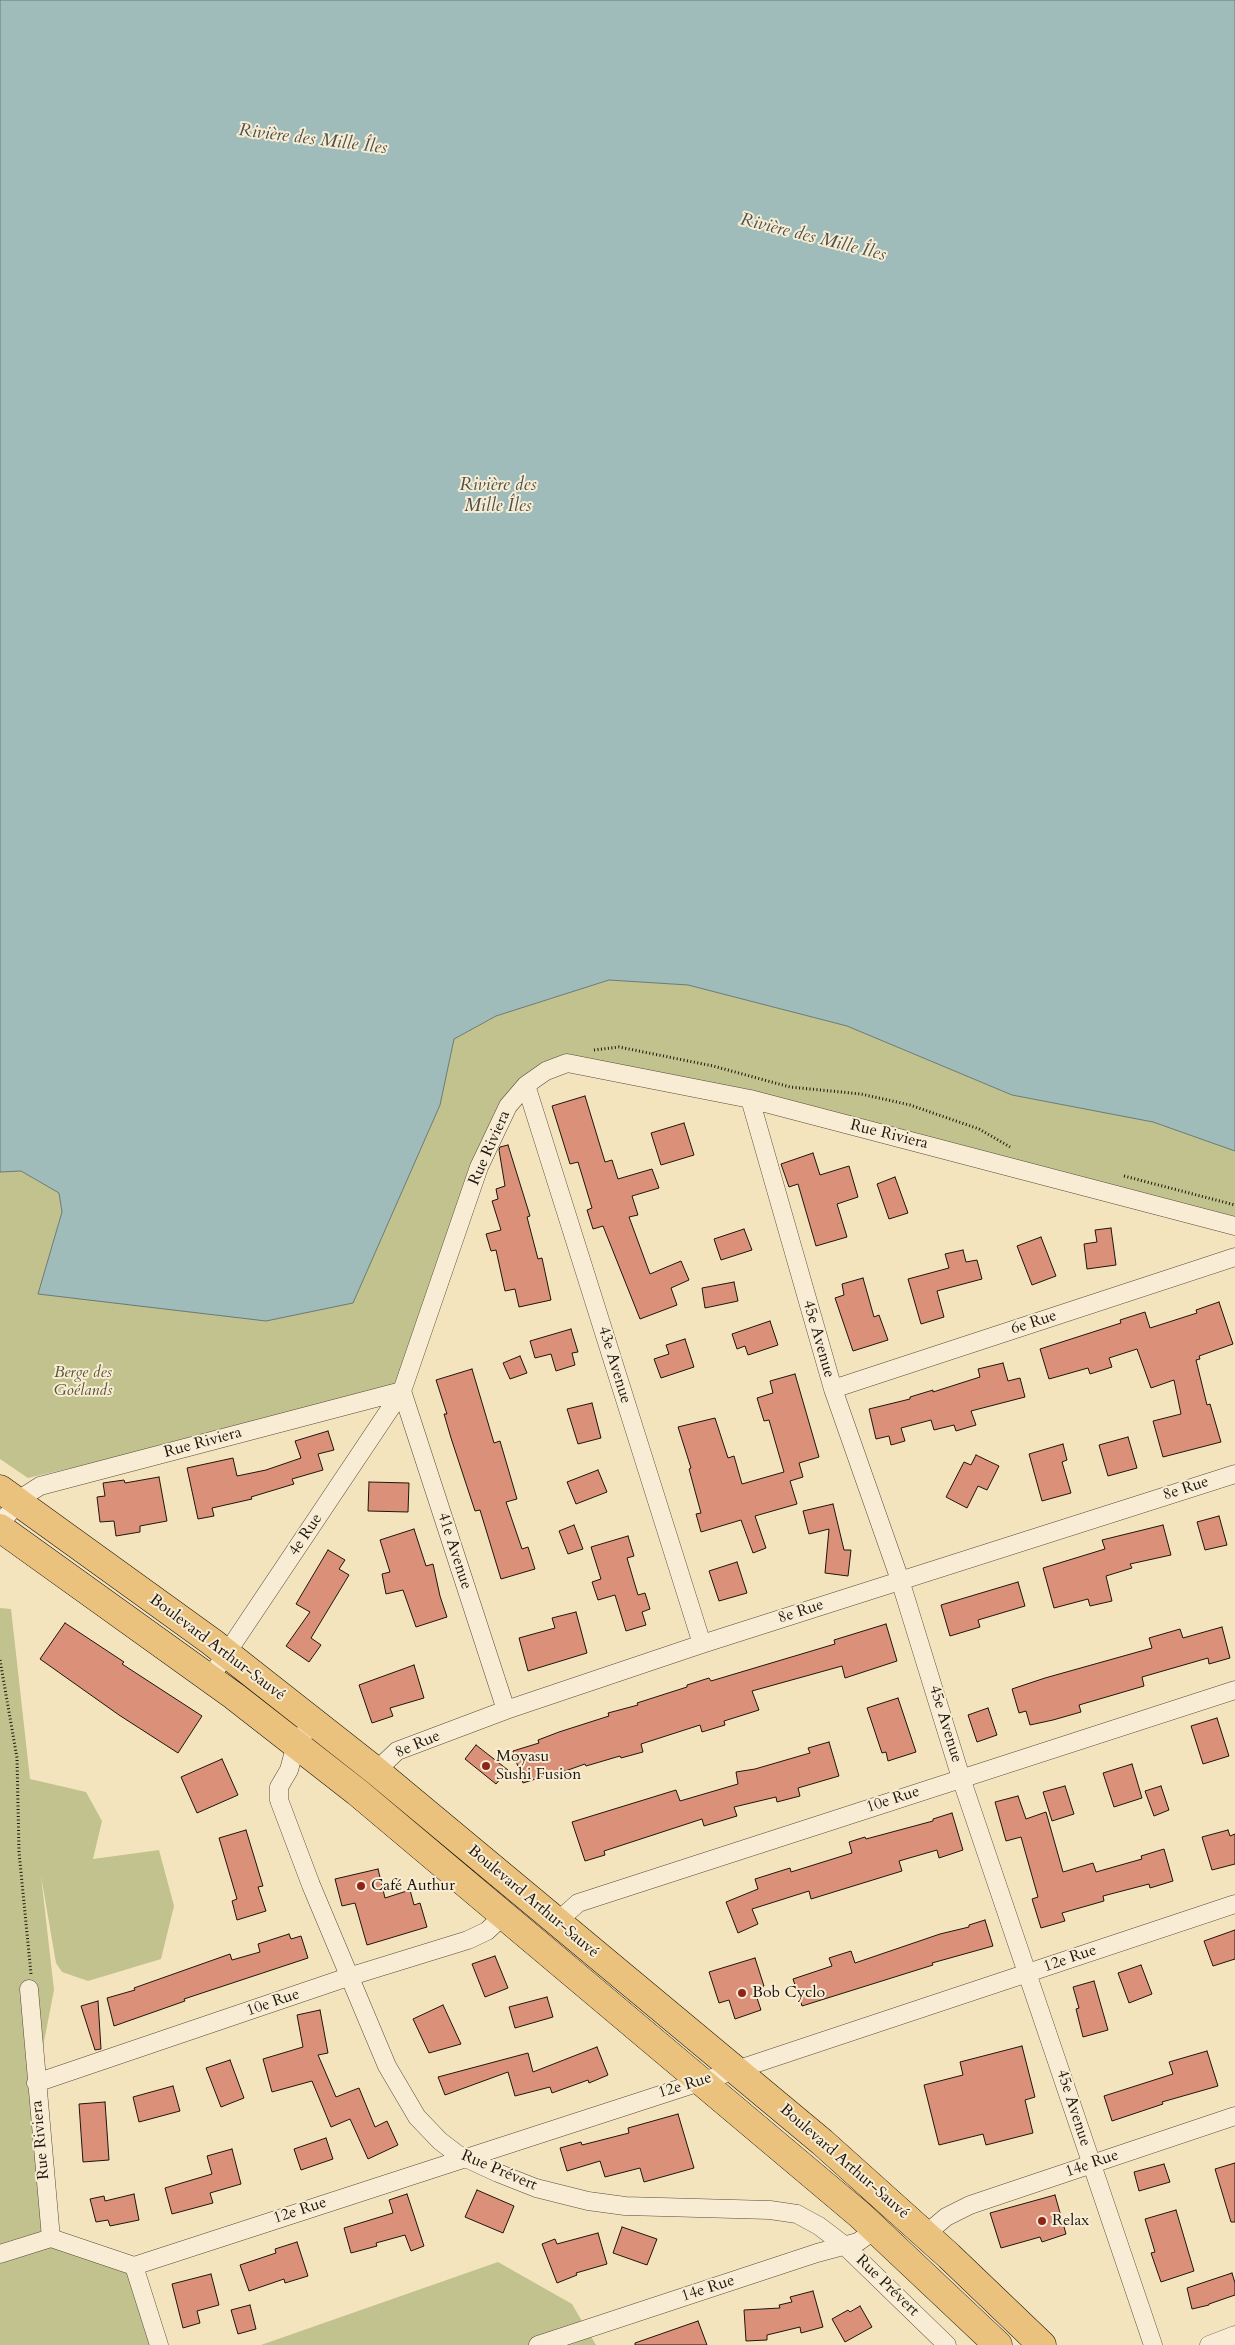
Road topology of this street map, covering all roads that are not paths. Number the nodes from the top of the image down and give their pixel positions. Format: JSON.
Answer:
{"nodes":[{"id":1,"x":526,"y":1085,"type":"junction"},
{"id":2,"x":750,"y":1099,"type":"junction"},
{"id":3,"x":1235,"y":1226,"type":"edge"},
{"id":4,"x":1235,"y":1258,"type":"edge"},
{"id":5,"x":833,"y":1389,"type":"junction"},
{"id":6,"x":402,"y":1392,"type":"junction"},
{"id":7,"x":1235,"y":1474,"type":"edge"},
{"id":8,"x":10,"y":1496,"type":"edge"},
{"id":9,"x":0,"y":1523,"type":"edge"},
{"id":10,"x":0,"y":1528,"type":"edge"},
{"id":11,"x":900,"y":1580,"type":"junction"},
{"id":12,"x":702,"y":1644,"type":"junction"},
{"id":13,"x":227,"y":1654,"type":"junction"},
{"id":14,"x":210,"y":1678,"type":"junction"},
{"id":15,"x":1235,"y":1690,"type":"edge"},
{"id":16,"x":506,"y":1710,"type":"junction"},
{"id":17,"x":313,"y":1722,"type":"junction"},
{"id":18,"x":296,"y":1744,"type":"junction"},
{"id":19,"x":376,"y":1771,"type":"junction"},
{"id":20,"x":961,"y":1778,"type":"junction"},
{"id":21,"x":1235,"y":1904,"type":"edge"},
{"id":22,"x":504,"y":1915,"type":"junction"},
{"id":23,"x":557,"y":1922,"type":"junction"},
{"id":24,"x":1028,"y":1973,"type":"junction"},
{"id":25,"x":348,"y":1977,"type":"junction"},
{"id":26,"x":30,"y":1982,"type":"road end"},
{"id":27,"x":735,"y":2070,"type":"junction"},
{"id":28,"x":700,"y":2082,"type":"junction"},
{"id":29,"x":36,"y":2083,"type":"junction"},
{"id":30,"x":1235,"y":2116,"type":"edge"},
{"id":31,"x":463,"y":2157,"type":"junction"},
{"id":32,"x":1091,"y":2165,"type":"junction"},
{"id":33,"x":876,"y":2228,"type":"junction"},
{"id":34,"x":926,"y":2234,"type":"junction"},
{"id":35,"x":51,"y":2238,"type":"junction"},
{"id":36,"x":844,"y":2245,"type":"junction"},
{"id":37,"x":0,"y":2254,"type":"edge"},
{"id":38,"x":134,"y":2266,"type":"junction"},
{"id":39,"x":1235,"y":2335,"type":"edge"},
{"id":40,"x":159,"y":2345,"type":"edge"},
{"id":41,"x":538,"y":2345,"type":"edge"},
{"id":42,"x":947,"y":2345,"type":"edge"},
{"id":43,"x":998,"y":2345,"type":"edge"},
{"id":44,"x":1042,"y":2345,"type":"edge"},
{"id":45,"x":1153,"y":2345,"type":"edge"},
{"id":46,"x":1209,"y":2345,"type":"edge"}],
"edges":[{"from":1,"to":2,"type":"street","name":"Rue Riviera"},
{"from":1,"to":6,"type":"street","name":"Rue Riviera"},
{"from":1,"to":12,"type":"street","name":"43e Avenue"},
{"from":2,"to":3,"type":"street","name":"Rue Riviera"},
{"from":2,"to":5,"type":"street","name":"45e Avenue"},
{"from":4,"to":5,"type":"street","name":"6e Rue"},
{"from":5,"to":11,"type":"street","name":"45e Avenue"},
{"from":6,"to":8,"type":"street","name":"Rue Riviera"},
{"from":6,"to":13,"type":"street","name":"4e Rue"},
{"from":6,"to":16,"type":"street","name":"41e Avenue"},
{"from":7,"to":11,"type":"street","name":"8e Rue"},
{"from":8,"to":9,"type":"street","name":"Rue Riviera"},
{"from":8,"to":13,"type":"main road","name":"Boulevard Arthur-Sauvé"},
{"from":10,"to":14,"type":"main road","name":"Boulevard Arthur-Sauvé"},
{"from":11,"to":12,"type":"street","name":"8e Rue"},
{"from":11,"to":20,"type":"street","name":"45e Avenue"},
{"from":12,"to":16,"type":"street","name":"8e Rue"},
{"from":13,"to":14,"type":"street","name":"4e Rue"},
{"from":13,"to":17,"type":"main road","name":"Boulevard Arthur-Sauvé"},
{"from":14,"to":18,"type":"main road","name":"Boulevard Arthur-Sauvé"},
{"from":15,"to":20,"type":"street","name":"10e Rue"},
{"from":16,"to":19,"type":"street","name":"8e Rue"},
{"from":17,"to":18,"type":"street","name":"Rue Prévert"},
{"from":17,"to":19,"type":"main road","name":"Boulevard Arthur-Sauvé"},
{"from":18,"to":22,"type":"main road","name":"Boulevard Arthur-Sauvé"},
{"from":18,"to":25,"type":"street","name":"Rue Prévert"},
{"from":19,"to":23,"type":"main road","name":"Boulevard Arthur-Sauvé"},
{"from":20,"to":23,"type":"street","name":"10e Rue"},
{"from":20,"to":24,"type":"street","name":"45e Avenue"},
{"from":21,"to":24,"type":"street","name":"12e Rue"},
{"from":22,"to":25,"type":"street","name":"10e Rue"},
{"from":22,"to":28,"type":"main road","name":"Boulevard Arthur-Sauvé"},
{"from":23,"to":27,"type":"main road","name":"Boulevard Arthur-Sauvé"},
{"from":24,"to":27,"type":"street","name":"12e Rue"},
{"from":24,"to":32,"type":"street","name":"45e Avenue"},
{"from":25,"to":29,"type":"street","name":"10e Rue"},
{"from":25,"to":31,"type":"street","name":"Rue Prévert"},
{"from":26,"to":29,"type":"street","name":"Rue Riviera"},
{"from":27,"to":28,"type":"street","name":"12e Rue"},
{"from":27,"to":34,"type":"main road","name":"Boulevard Arthur-Sauvé"},
{"from":28,"to":31,"type":"street","name":"12e Rue"},
{"from":28,"to":33,"type":"main road","name":"Boulevard Arthur-Sauvé"},
{"from":29,"to":35,"type":"street","name":"Rue Riviera"},
{"from":30,"to":32,"type":"street","name":"14e Rue"},
{"from":31,"to":36,"type":"street","name":"Rue Prévert"},
{"from":31,"to":38,"type":"street","name":"12e Rue"},
{"from":32,"to":34,"type":"street","name":"14e Rue"},
{"from":32,"to":45,"type":"street","name":"45e Avenue"},
{"from":33,"to":36,"type":"street","name":"14e Rue"},
{"from":33,"to":43,"type":"main road","name":"Boulevard Arthur-Sauvé"},
{"from":34,"to":44,"type":"main road","name":"Boulevard Arthur-Sauvé"},
{"from":35,"to":37,"type":"street"},
{"from":35,"to":38,"type":"street"},
{"from":36,"to":41,"type":"street","name":"14e Rue"},
{"from":36,"to":42,"type":"street","name":"Rue Prévert"},
{"from":38,"to":40,"type":"street"},
{"from":39,"to":46,"type":"street"}]}
